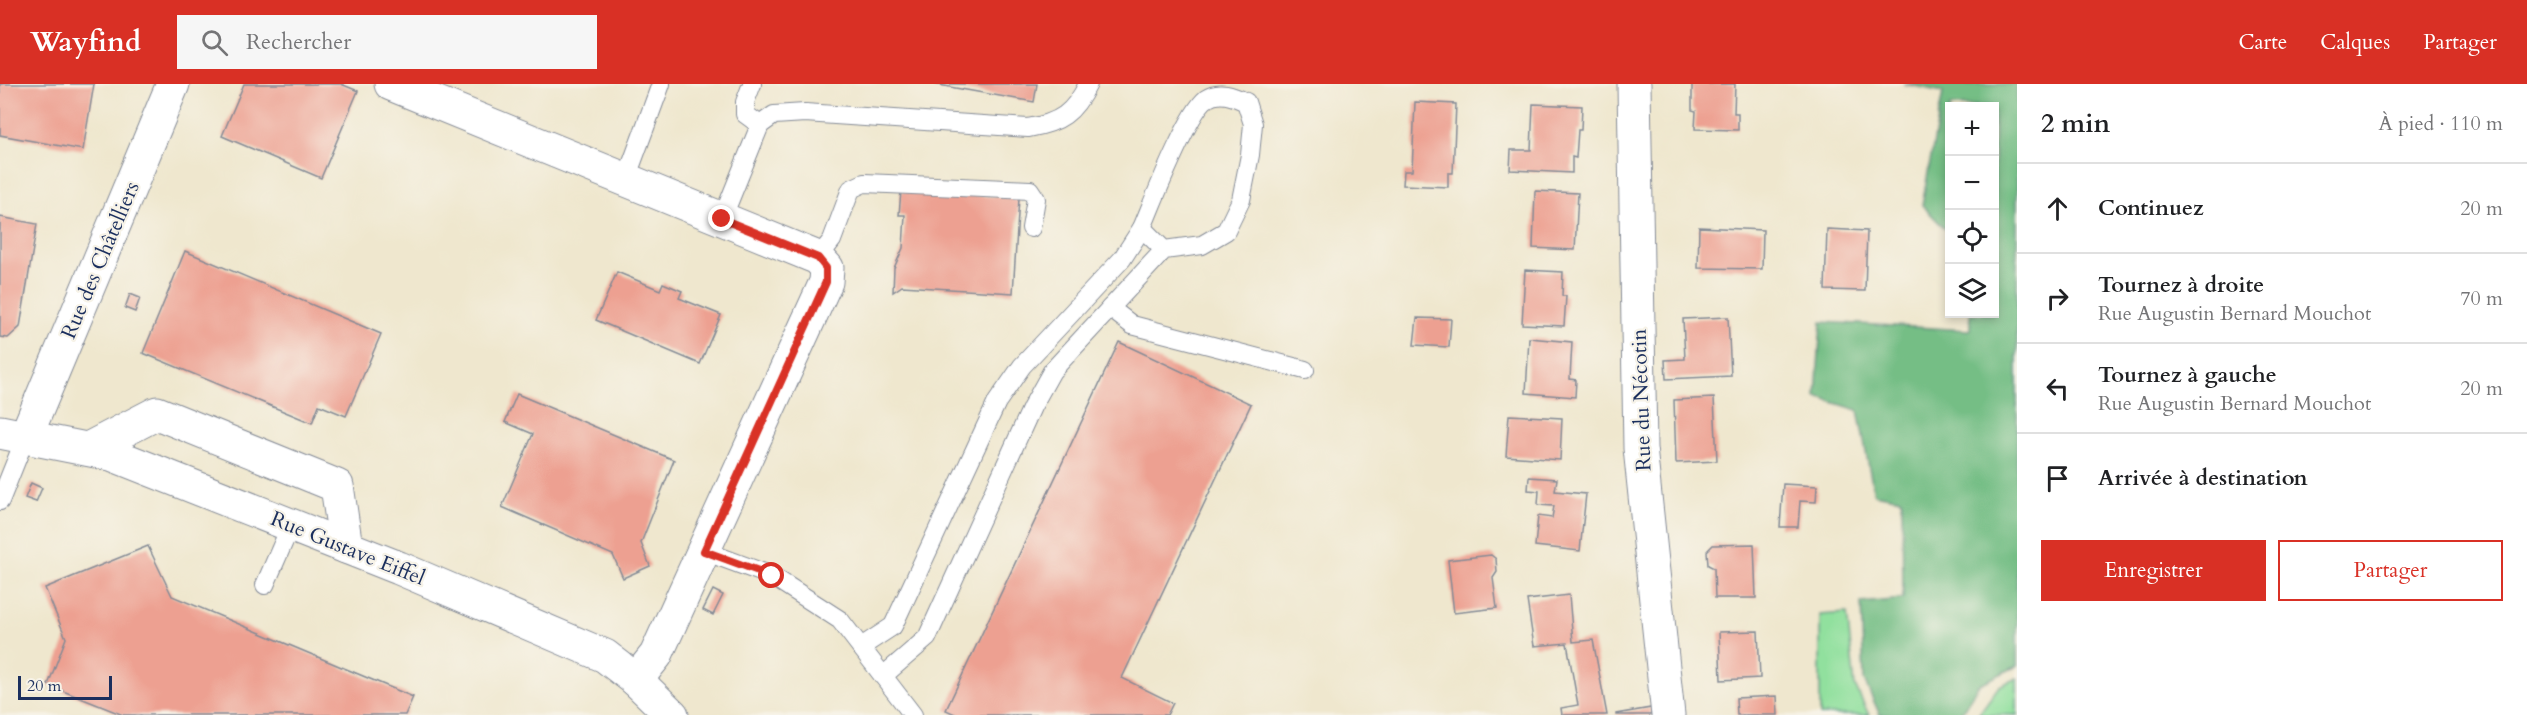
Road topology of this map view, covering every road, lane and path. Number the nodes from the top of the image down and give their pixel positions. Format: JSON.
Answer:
{"nodes":[{"id":1,"x":173,"y":84,"type":"edge"},
{"id":2,"x":391,"y":84,"type":"edge"},
{"id":3,"x":661,"y":84,"type":"edge"},
{"id":4,"x":752,"y":84,"type":"edge"},
{"id":5,"x":1088,"y":84,"type":"edge"},
{"id":6,"x":1634,"y":84,"type":"edge"},
{"id":7,"x":440,"y":93,"type":"edge"},
{"id":8,"x":760,"y":125,"type":"junction"},
{"id":9,"x":627,"y":179,"type":"junction"},
{"id":10,"x":722,"y":219,"type":"junction"},
{"id":11,"x":1031,"y":228,"type":"dead end"},
{"id":12,"x":1142,"y":228,"type":"junction"},
{"id":13,"x":1164,"y":250,"type":"junction"},
{"id":14,"x":818,"y":258,"type":"junction"},
{"id":15,"x":1110,"y":308,"type":"junction"},
{"id":16,"x":1305,"y":370,"type":"dead end"},
{"id":17,"x":13,"y":434,"type":"edge"},
{"id":18,"x":88,"y":449,"type":"junction"},
{"id":19,"x":0,"y":501,"type":"edge"},
{"id":20,"x":291,"y":525,"type":"junction"},
{"id":21,"x":346,"y":547,"type":"junction"},
{"id":22,"x":704,"y":551,"type":"junction"},
{"id":23,"x":265,"y":585,"type":"dead end"},
{"id":24,"x":861,"y":647,"type":"junction"},
{"id":25,"x":883,"y":676,"type":"junction"},
{"id":26,"x":636,"y":680,"type":"junction"},
{"id":27,"x":672,"y":715,"type":"edge"},
{"id":28,"x":913,"y":715,"type":"edge"},
{"id":29,"x":1668,"y":715,"type":"edge"}],
"edges":[{"from":1,"to":17,"type":"street","name":"Rue des Châtelliers"},
{"from":2,"to":7,"type":"street"},
{"from":3,"to":9,"type":"lane"},
{"from":4,"to":8,"type":"lane"},
{"from":5,"to":8,"type":"lane"},
{"from":6,"to":29,"type":"street","name":"Rue du Nécotin"},
{"from":7,"to":9,"type":"street"},
{"from":8,"to":10,"type":"lane"},
{"from":9,"to":10,"type":"street"},
{"from":10,"to":14,"type":"street"},
{"from":11,"to":14,"type":"lane"},
{"from":12,"to":13,"type":"lane"},
{"from":12,"to":13,"type":"lane"},
{"from":12,"to":24,"type":"lane"},
{"from":13,"to":15,"type":"lane"},
{"from":14,"to":22,"type":"street"},
{"from":15,"to":16,"type":"lane"},
{"from":15,"to":25,"type":"lane"},
{"from":17,"to":18,"type":"street","name":"Rue Gustave Eiffel"},
{"from":17,"to":19,"type":"lane"},
{"from":18,"to":20,"type":"street","name":"Rue Gustave Eiffel"},
{"from":18,"to":21,"type":"street"},
{"from":20,"to":21,"type":"street","name":"Rue Gustave Eiffel"},
{"from":20,"to":23,"type":"lane"},
{"from":21,"to":26,"type":"street","name":"Rue Gustave Eiffel"},
{"from":22,"to":24,"type":"lane"},
{"from":22,"to":26,"type":"street"},
{"from":24,"to":25,"type":"lane"},
{"from":25,"to":28,"type":"lane"},
{"from":26,"to":27,"type":"street","name":"Rue Gustave Eiffel"}]}
